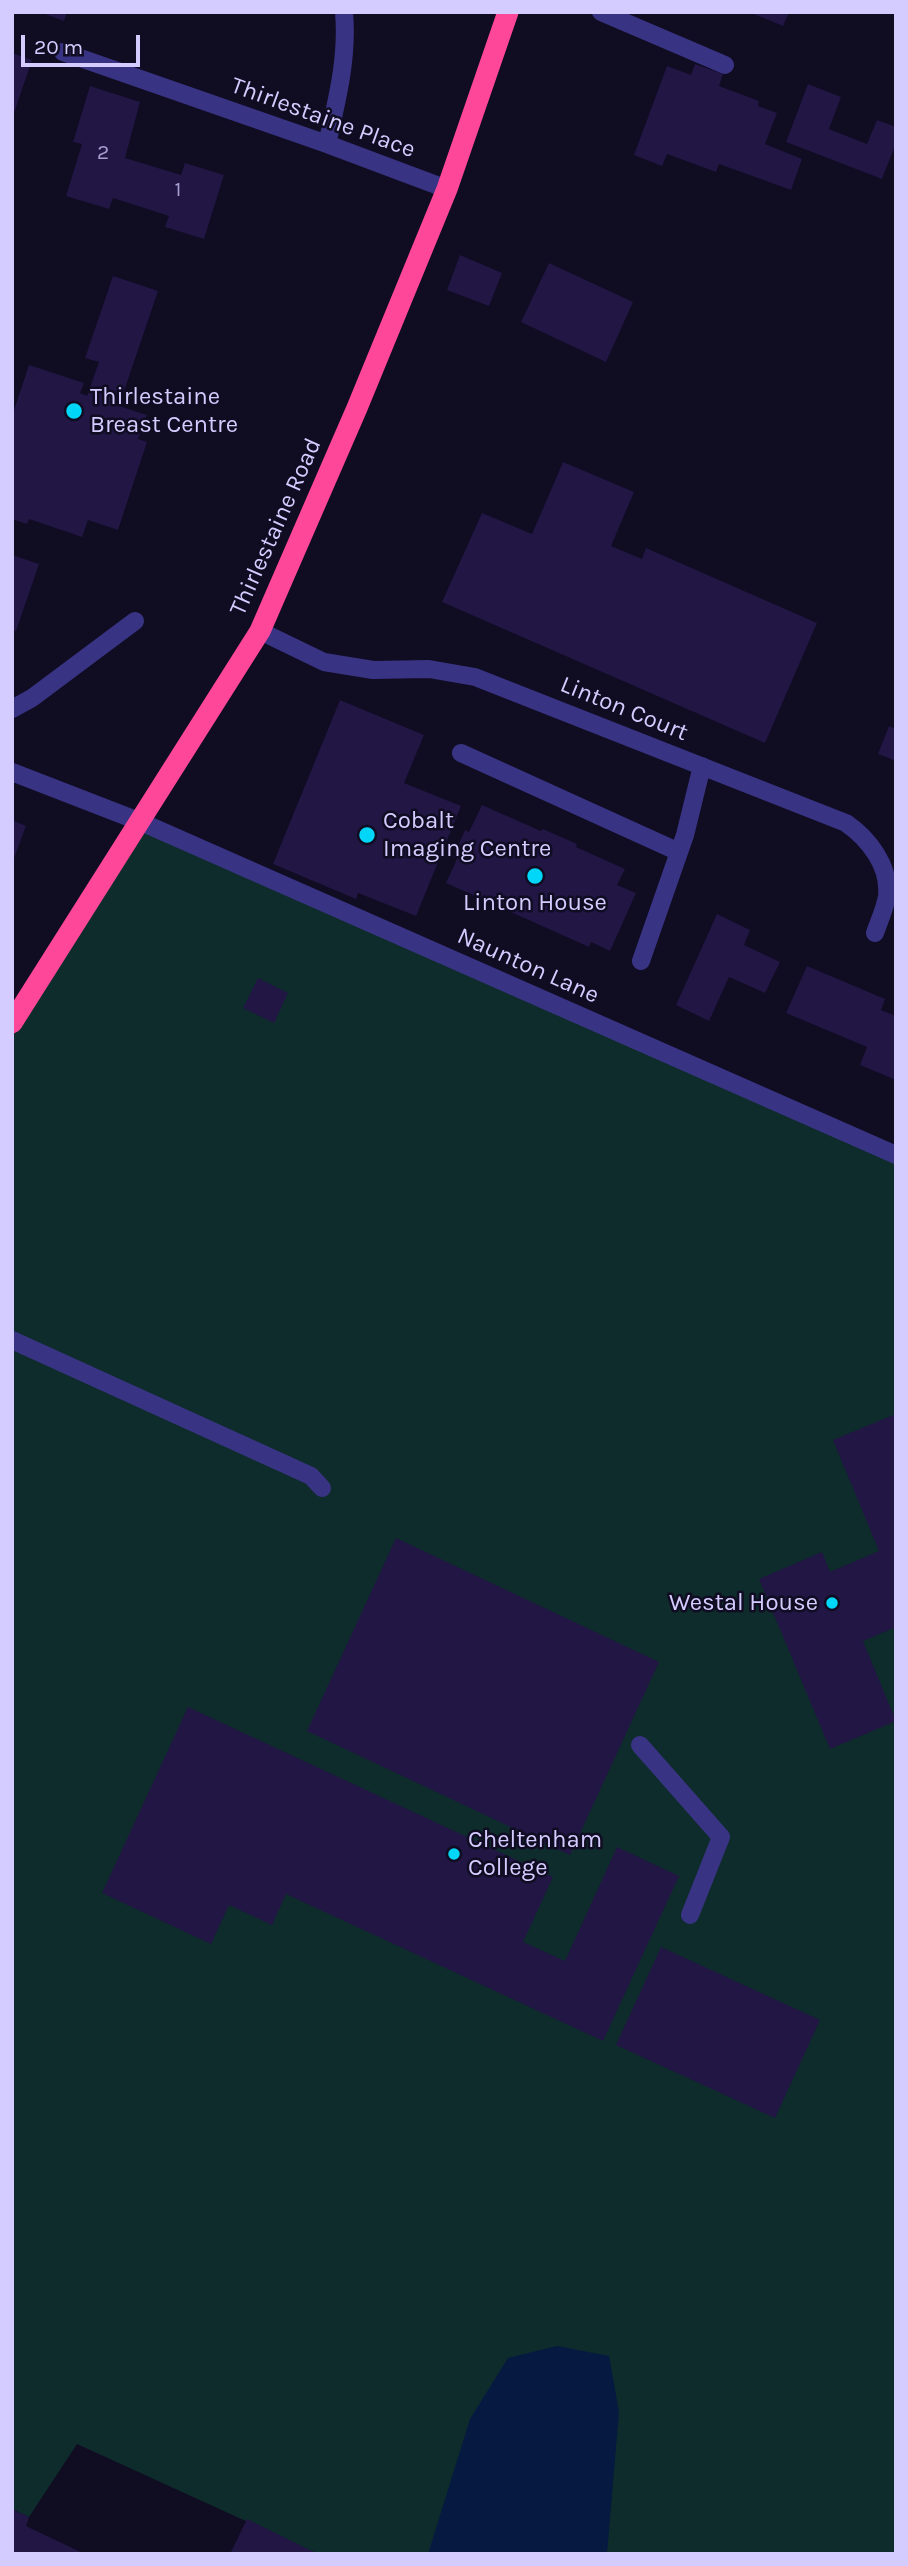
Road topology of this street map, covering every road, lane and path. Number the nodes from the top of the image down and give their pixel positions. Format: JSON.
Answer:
{"nodes":[{"id":1,"x":344,"y":12,"type":"edge"},
{"id":2,"x":508,"y":12,"type":"edge"},
{"id":3,"x":601,"y":12,"type":"edge"},
{"id":4,"x":63,"y":52,"type":"dead end"},
{"id":5,"x":725,"y":65,"type":"dead end"},
{"id":6,"x":327,"y":144,"type":"junction"},
{"id":7,"x":447,"y":190,"type":"junction"},
{"id":8,"x":135,"y":621,"type":"dead end"},
{"id":9,"x":260,"y":631,"type":"junction"},
{"id":10,"x":12,"y":709,"type":"edge"},
{"id":11,"x":461,"y":752,"type":"dead end"},
{"id":12,"x":702,"y":766,"type":"junction"},
{"id":13,"x":12,"y":772,"type":"edge"},
{"id":14,"x":141,"y":822,"type":"junction"},
{"id":15,"x":679,"y":852,"type":"junction"},
{"id":16,"x":875,"y":933,"type":"dead end"},
{"id":17,"x":641,"y":961,"type":"dead end"},
{"id":18,"x":12,"y":1023,"type":"edge"},
{"id":19,"x":896,"y":1155,"type":"edge"},
{"id":20,"x":12,"y":1340,"type":"edge"},
{"id":21,"x":322,"y":1488,"type":"dead end"},
{"id":22,"x":640,"y":1745,"type":"dead end"},
{"id":23,"x":690,"y":1915,"type":"dead end"}],
"edges":[{"from":1,"to":6,"type":"street"},
{"from":2,"to":7,"type":"highway","name":"Thirlestaine Road"},
{"from":3,"to":5,"type":"street"},
{"from":4,"to":6,"type":"street","name":"Thirlestaine Place"},
{"from":6,"to":7,"type":"street","name":"Thirlestaine Place"},
{"from":7,"to":9,"type":"highway","name":"Thirlestaine Road"},
{"from":8,"to":10,"type":"street"},
{"from":9,"to":12,"type":"street","name":"Linton Court"},
{"from":9,"to":14,"type":"highway","name":"Thirlestaine Road"},
{"from":11,"to":15,"type":"street"},
{"from":12,"to":15,"type":"street"},
{"from":12,"to":16,"type":"street","name":"Linton Court"},
{"from":13,"to":14,"type":"street","name":"Naunton Lane"},
{"from":14,"to":18,"type":"highway","name":"Thirlestaine Road"},
{"from":14,"to":19,"type":"street","name":"Naunton Lane"},
{"from":15,"to":17,"type":"street"},
{"from":20,"to":21,"type":"street"},
{"from":22,"to":23,"type":"street"}]}
